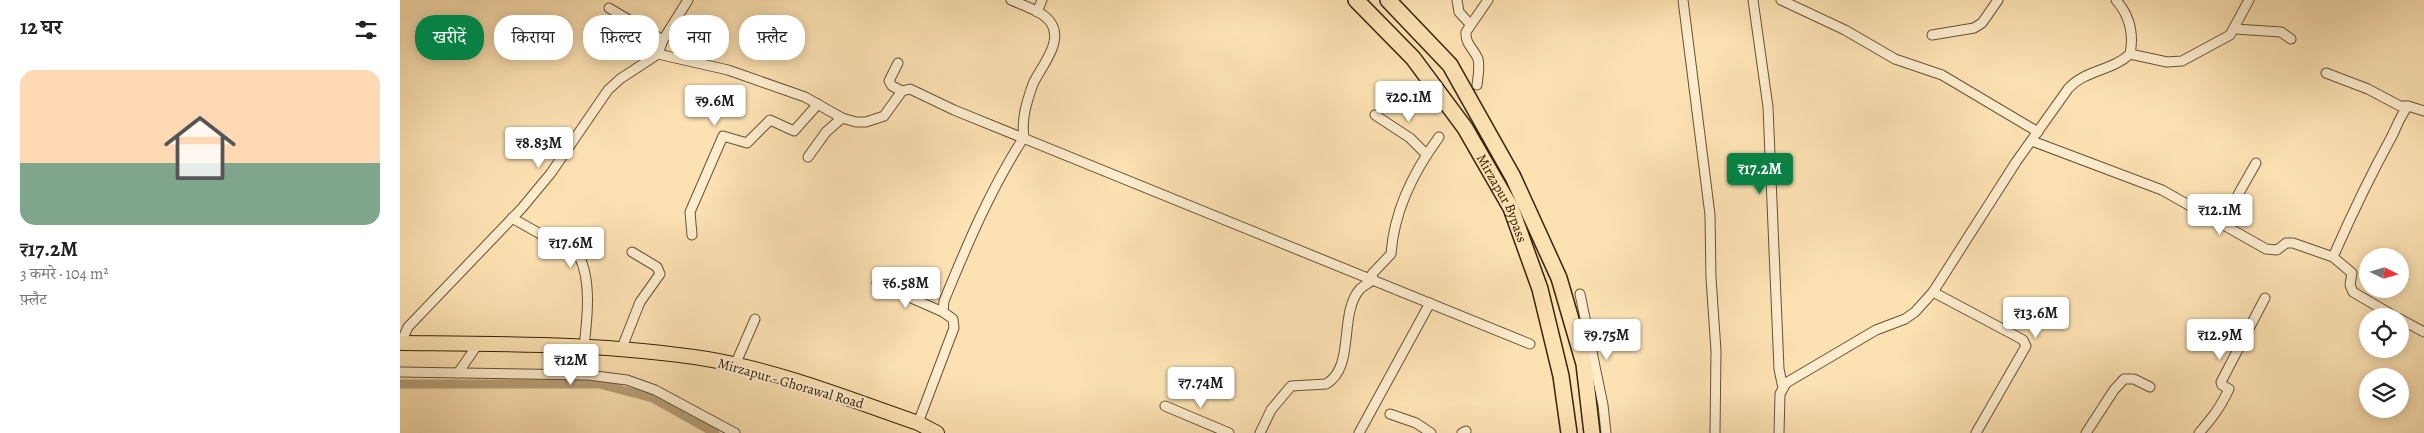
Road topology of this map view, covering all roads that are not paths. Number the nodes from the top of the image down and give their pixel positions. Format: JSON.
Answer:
{"nodes":[{"id":1,"x":688,"y":0,"type":"edge"},
{"id":2,"x":1011,"y":0,"type":"edge"},
{"id":3,"x":1042,"y":0,"type":"edge"},
{"id":4,"x":1356,"y":0,"type":"edge"},
{"id":5,"x":1388,"y":0,"type":"edge"},
{"id":6,"x":1457,"y":0,"type":"edge"},
{"id":7,"x":1488,"y":0,"type":"edge"},
{"id":8,"x":1683,"y":0,"type":"edge"},
{"id":9,"x":1753,"y":0,"type":"edge"},
{"id":10,"x":1781,"y":0,"type":"edge"},
{"id":11,"x":1998,"y":0,"type":"edge"},
{"id":12,"x":2116,"y":0,"type":"edge"},
{"id":13,"x":2249,"y":0,"type":"edge"},
{"id":14,"x":609,"y":8,"type":"dead end"},
{"id":15,"x":1037,"y":12,"type":"junction"},
{"id":16,"x":1470,"y":24,"type":"junction"},
{"id":17,"x":2235,"y":29,"type":"junction"},
{"id":18,"x":1932,"y":35,"type":"dead end"},
{"id":19,"x":663,"y":40,"type":"junction"},
{"id":20,"x":2291,"y":40,"type":"dead end"},
{"id":21,"x":659,"y":51,"type":"edge"},
{"id":22,"x":659,"y":54,"type":"edge"},
{"id":23,"x":2130,"y":54,"type":"junction"},
{"id":24,"x":649,"y":60,"type":"edge"},
{"id":25,"x":898,"y":63,"type":"dead end"},
{"id":26,"x":2326,"y":73,"type":"dead end"},
{"id":27,"x":1477,"y":85,"type":"dead end"},
{"id":28,"x":902,"y":92,"type":"junction"},
{"id":29,"x":818,"y":104,"type":"junction"},
{"id":30,"x":2408,"y":106,"type":"junction"},
{"id":31,"x":2424,"y":111,"type":"edge"},
{"id":32,"x":1375,"y":116,"type":"dead end"},
{"id":33,"x":842,"y":118,"type":"junction"},
{"id":34,"x":2038,"y":132,"type":"junction"},
{"id":35,"x":1024,"y":137,"type":"junction"},
{"id":36,"x":1439,"y":137,"type":"dead end"},
{"id":37,"x":2032,"y":140,"type":"junction"},
{"id":38,"x":1426,"y":154,"type":"junction"},
{"id":39,"x":808,"y":157,"type":"dead end"},
{"id":40,"x":2256,"y":163,"type":"dead end"},
{"id":41,"x":512,"y":218,"type":"junction"},
{"id":42,"x":2222,"y":223,"type":"junction"},
{"id":43,"x":692,"y":236,"type":"dead end"},
{"id":44,"x":632,"y":252,"type":"dead end"},
{"id":45,"x":2333,"y":257,"type":"junction"},
{"id":46,"x":1373,"y":280,"type":"junction"},
{"id":47,"x":877,"y":283,"type":"dead end"},
{"id":48,"x":1933,"y":292,"type":"junction"},
{"id":49,"x":1580,"y":294,"type":"dead end"},
{"id":50,"x":2265,"y":298,"type":"dead end"},
{"id":51,"x":1430,"y":303,"type":"junction"},
{"id":52,"x":2380,"y":308,"type":"edge"},
{"id":53,"x":943,"y":312,"type":"junction"},
{"id":54,"x":755,"y":319,"type":"dead end"},
{"id":55,"x":2409,"y":324,"type":"edge"},
{"id":56,"x":2424,"y":332,"type":"edge"},
{"id":57,"x":400,"y":343,"type":"edge"},
{"id":58,"x":478,"y":344,"type":"junction"},
{"id":59,"x":1530,"y":344,"type":"dead end"},
{"id":60,"x":584,"y":348,"type":"junction"},
{"id":61,"x":621,"y":350,"type":"junction"},
{"id":62,"x":735,"y":365,"type":"junction"},
{"id":63,"x":400,"y":372,"type":"edge"},
{"id":64,"x":458,"y":373,"type":"junction"},
{"id":65,"x":2150,"y":387,"type":"dead end"},
{"id":66,"x":1783,"y":388,"type":"junction"},
{"id":67,"x":1165,"y":406,"type":"dead end"},
{"id":68,"x":1390,"y":414,"type":"dead end"},
{"id":69,"x":918,"y":423,"type":"junction"},
{"id":70,"x":735,"y":433,"type":"edge"},
{"id":71,"x":938,"y":433,"type":"edge"},
{"id":72,"x":1229,"y":433,"type":"edge"},
{"id":73,"x":1260,"y":433,"type":"edge"},
{"id":74,"x":1359,"y":433,"type":"edge"},
{"id":75,"x":1431,"y":433,"type":"edge"},
{"id":76,"x":1569,"y":433,"type":"edge"},
{"id":77,"x":1592,"y":433,"type":"edge"},
{"id":78,"x":1606,"y":433,"type":"edge"},
{"id":79,"x":1715,"y":433,"type":"edge"},
{"id":80,"x":1779,"y":433,"type":"edge"},
{"id":81,"x":1976,"y":433,"type":"edge"},
{"id":82,"x":2086,"y":433,"type":"edge"},
{"id":83,"x":2199,"y":433,"type":"edge"}],
"edges":[{"from":1,"to":19,"type":"street"},
{"from":2,"to":15,"type":"street"},
{"from":3,"to":15,"type":"street"},
{"from":4,"to":76,"type":"highway","name":"Mirzapur Bypass"},
{"from":5,"to":77,"type":"highway"},
{"from":6,"to":16,"type":"street"},
{"from":7,"to":16,"type":"street"},
{"from":8,"to":79,"type":"street"},
{"from":9,"to":66,"type":"street"},
{"from":10,"to":34,"type":"street"},
{"from":11,"to":18,"type":"street"},
{"from":12,"to":23,"type":"street"},
{"from":13,"to":17,"type":"street"},
{"from":14,"to":19,"type":"street"},
{"from":15,"to":35,"type":"street"},
{"from":16,"to":27,"type":"street"},
{"from":17,"to":20,"type":"street"},
{"from":17,"to":23,"type":"street"},
{"from":19,"to":21,"type":"street"},
{"from":22,"to":29,"type":"street"},
{"from":23,"to":34,"type":"street"},
{"from":24,"to":41,"type":"street"},
{"from":25,"to":28,"type":"street"},
{"from":26,"to":30,"type":"street"},
{"from":28,"to":33,"type":"street"},
{"from":28,"to":35,"type":"street"},
{"from":29,"to":33,"type":"street"},
{"from":29,"to":43,"type":"street"},
{"from":30,"to":31,"type":"street"},
{"from":30,"to":45,"type":"street"},
{"from":32,"to":38,"type":"street"},
{"from":33,"to":39,"type":"street"},
{"from":34,"to":37,"type":"street"},
{"from":35,"to":46,"type":"street"},
{"from":35,"to":53,"type":"street"},
{"from":36,"to":38,"type":"street"},
{"from":37,"to":42,"type":"street"},
{"from":37,"to":48,"type":"street"},
{"from":38,"to":46,"type":"street"},
{"from":40,"to":42,"type":"street"},
{"from":41,"to":57,"type":"street"},
{"from":41,"to":60,"type":"street"},
{"from":42,"to":45,"type":"street"},
{"from":44,"to":61,"type":"street"},
{"from":45,"to":52,"type":"street"},
{"from":46,"to":51,"type":"street"},
{"from":46,"to":73,"type":"street"},
{"from":47,"to":53,"type":"street"},
{"from":48,"to":66,"type":"street"},
{"from":48,"to":81,"type":"street"},
{"from":49,"to":78,"type":"street"},
{"from":50,"to":83,"type":"street"},
{"from":51,"to":59,"type":"street"},
{"from":51,"to":74,"type":"street"},
{"from":53,"to":69,"type":"street"},
{"from":54,"to":62,"type":"street"},
{"from":55,"to":56,"type":"street"},
{"from":57,"to":58,"type":"main road","name":"Mirzapur - Ghorawal Road"},
{"from":58,"to":60,"type":"main road","name":"Mirzapur - Ghorawal Road"},
{"from":58,"to":64,"type":"street"},
{"from":60,"to":61,"type":"main road","name":"Mirzapur - Ghorawal Road"},
{"from":61,"to":62,"type":"main road","name":"Mirzapur - Ghorawal Road"},
{"from":62,"to":69,"type":"main road","name":"Mirzapur - Ghorawal Road"},
{"from":63,"to":64,"type":"street"},
{"from":64,"to":70,"type":"street"},
{"from":65,"to":82,"type":"street"},
{"from":66,"to":80,"type":"street"},
{"from":67,"to":72,"type":"street"},
{"from":68,"to":75,"type":"street"},
{"from":69,"to":71,"type":"main road","name":"Mirzapur - Ghorawal Road"}]}
